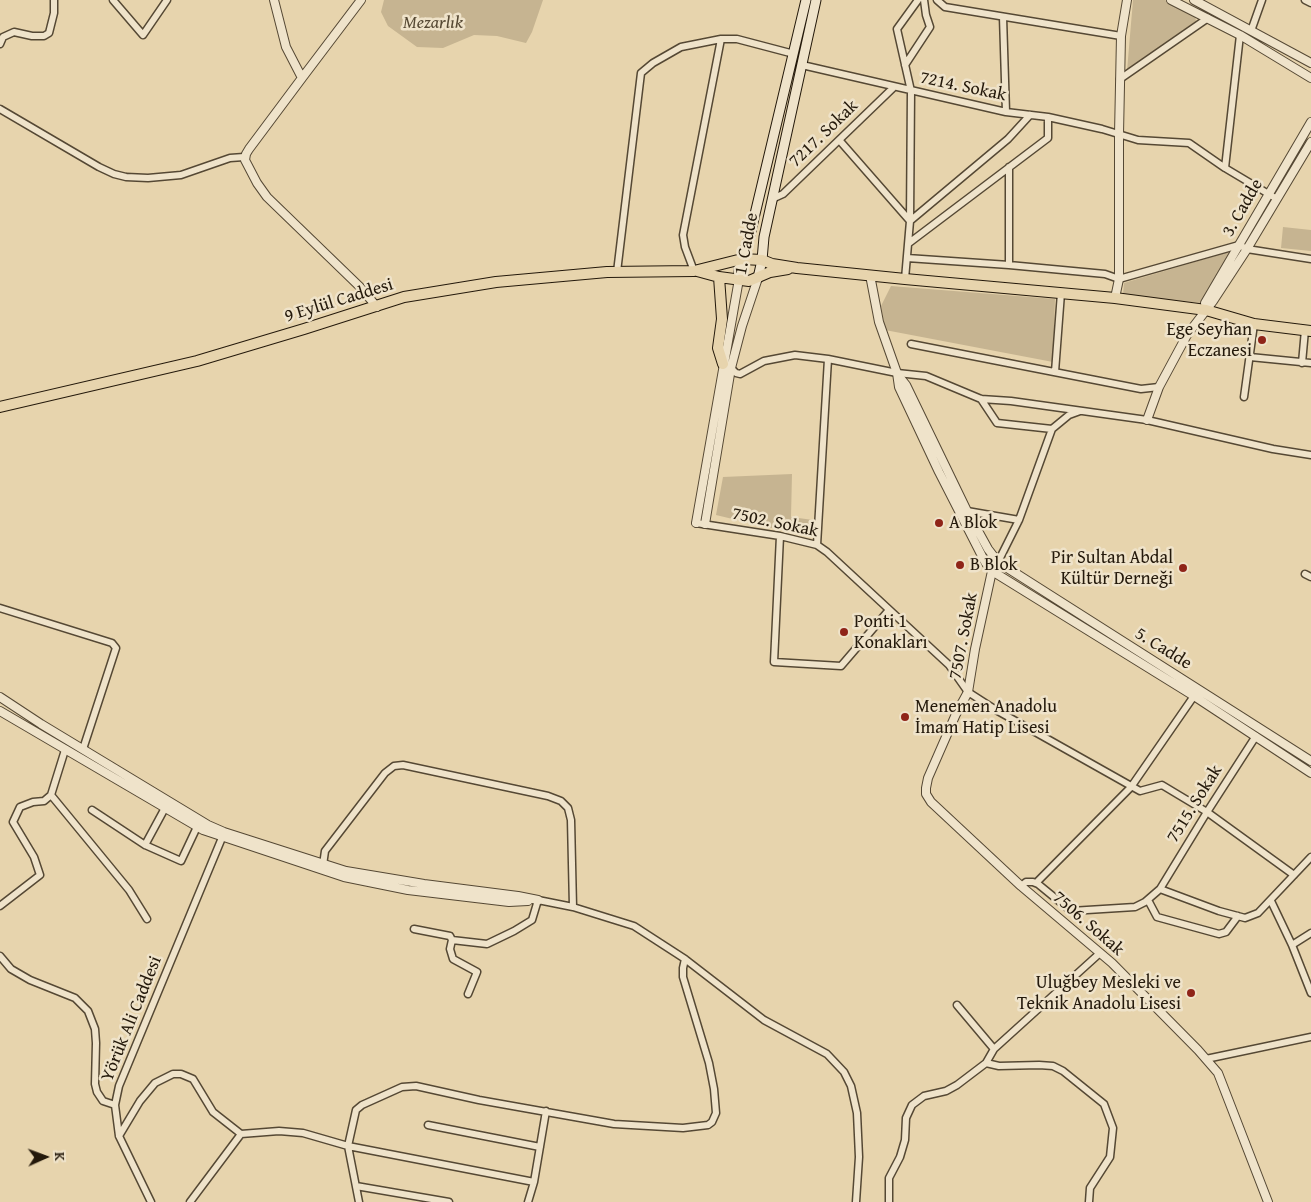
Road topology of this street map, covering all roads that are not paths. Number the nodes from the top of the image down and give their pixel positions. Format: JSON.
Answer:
{"nodes":[{"id":1,"x":54,"y":0,"type":"edge"},
{"id":2,"x":113,"y":0,"type":"edge"},
{"id":3,"x":167,"y":0,"type":"edge"},
{"id":4,"x":274,"y":0,"type":"edge"},
{"id":5,"x":361,"y":0,"type":"edge"},
{"id":6,"x":806,"y":0,"type":"edge"},
{"id":7,"x":816,"y":0,"type":"edge"},
{"id":8,"x":918,"y":0,"type":"edge"},
{"id":9,"x":924,"y":0,"type":"edge"},
{"id":10,"x":937,"y":0,"type":"edge"},
{"id":11,"x":1127,"y":0,"type":"edge"},
{"id":12,"x":1171,"y":0,"type":"edge"},
{"id":13,"x":1196,"y":0,"type":"edge"},
{"id":14,"x":1262,"y":0,"type":"edge"},
{"id":15,"x":1305,"y":0,"type":"edge"},
{"id":16,"x":1311,"y":3,"type":"edge"},
{"id":17,"x":1003,"y":17,"type":"junction"},
{"id":18,"x":1208,"y":18,"type":"junction"},
{"id":19,"x":1251,"y":31,"type":"junction"},
{"id":20,"x":1240,"y":35,"type":"junction"},
{"id":21,"x":1122,"y":36,"type":"junction"},
{"id":22,"x":721,"y":40,"type":"junction"},
{"id":23,"x":0,"y":44,"type":"edge"},
{"id":24,"x":794,"y":54,"type":"junction"},
{"id":25,"x":1311,"y":63,"type":"edge"},
{"id":26,"x":802,"y":65,"type":"junction"},
{"id":27,"x":905,"y":65,"type":"junction"},
{"id":28,"x":302,"y":78,"type":"junction"},
{"id":29,"x":1311,"y":78,"type":"edge"},
{"id":30,"x":1120,"y":79,"type":"junction"},
{"id":31,"x":894,"y":87,"type":"junction"},
{"id":32,"x":911,"y":92,"type":"junction"},
{"id":33,"x":0,"y":109,"type":"edge"},
{"id":34,"x":1006,"y":112,"type":"junction"},
{"id":35,"x":1030,"y":115,"type":"junction"},
{"id":36,"x":1048,"y":117,"type":"junction"},
{"id":37,"x":1311,"y":122,"type":"edge"},
{"id":38,"x":1119,"y":134,"type":"junction"},
{"id":39,"x":840,"y":141,"type":"junction"},
{"id":40,"x":1311,"y":142,"type":"edge"},
{"id":41,"x":244,"y":157,"type":"junction"},
{"id":42,"x":1009,"y":167,"type":"junction"},
{"id":43,"x":1225,"y":168,"type":"junction"},
{"id":44,"x":1268,"y":194,"type":"junction"},
{"id":45,"x":772,"y":199,"type":"junction"},
{"id":46,"x":1277,"y":199,"type":"junction"},
{"id":47,"x":910,"y":221,"type":"junction"},
{"id":48,"x":908,"y":243,"type":"junction"},
{"id":49,"x":1243,"y":247,"type":"junction"},
{"id":50,"x":907,"y":258,"type":"junction"},
{"id":51,"x":742,"y":260,"type":"junction"},
{"id":52,"x":762,"y":260,"type":"junction"},
{"id":53,"x":1311,"y":260,"type":"edge"},
{"id":54,"x":1009,"y":265,"type":"junction"},
{"id":55,"x":797,"y":268,"type":"junction"},
{"id":56,"x":694,"y":270,"type":"junction"},
{"id":57,"x":617,"y":272,"type":"junction"},
{"id":58,"x":870,"y":275,"type":"junction"},
{"id":59,"x":719,"y":276,"type":"junction"},
{"id":60,"x":758,"y":278,"type":"junction"},
{"id":61,"x":739,"y":279,"type":"junction"},
{"id":62,"x":905,"y":279,"type":"junction"},
{"id":63,"x":1119,"y":279,"type":"junction"},
{"id":64,"x":1061,"y":293,"type":"junction"},
{"id":65,"x":1115,"y":298,"type":"junction"},
{"id":66,"x":377,"y":307,"type":"junction"},
{"id":67,"x":1206,"y":310,"type":"junction"},
{"id":68,"x":1254,"y":324,"type":"junction"},
{"id":69,"x":1308,"y":331,"type":"edge"},
{"id":70,"x":911,"y":344,"type":"dead end"},
{"id":71,"x":1250,"y":357,"type":"junction"},
{"id":72,"x":828,"y":359,"type":"junction"},
{"id":73,"x":1302,"y":362,"type":"junction"},
{"id":74,"x":1311,"y":364,"type":"edge"},
{"id":75,"x":727,"y":366,"type":"junction"},
{"id":76,"x":1055,"y":372,"type":"junction"},
{"id":77,"x":897,"y":373,"type":"junction"},
{"id":78,"x":1159,"y":387,"type":"junction"},
{"id":79,"x":1244,"y":397,"type":"dead end"},
{"id":80,"x":981,"y":399,"type":"junction"},
{"id":81,"x":0,"y":406,"type":"edge"},
{"id":82,"x":1082,"y":411,"type":"junction"},
{"id":83,"x":1147,"y":420,"type":"junction"},
{"id":84,"x":1052,"y":429,"type":"junction"},
{"id":85,"x":1311,"y":455,"type":"edge"},
{"id":86,"x":967,"y":511,"type":"junction"},
{"id":87,"x":1019,"y":520,"type":"junction"},
{"id":88,"x":696,"y":523,"type":"joint"},
{"id":89,"x":705,"y":524,"type":"junction"},
{"id":90,"x":780,"y":536,"type":"junction"},
{"id":91,"x":817,"y":545,"type":"junction"},
{"id":92,"x":998,"y":562,"type":"junction"},
{"id":93,"x":992,"y":571,"type":"junction"},
{"id":94,"x":0,"y":608,"type":"edge"},
{"id":95,"x":889,"y":610,"type":"junction"},
{"id":96,"x":968,"y":692,"type":"junction"},
{"id":97,"x":1194,"y":696,"type":"junction"},
{"id":98,"x":0,"y":697,"type":"edge"},
{"id":99,"x":0,"y":711,"type":"edge"},
{"id":100,"x":1256,"y":736,"type":"junction"},
{"id":101,"x":83,"y":749,"type":"junction"},
{"id":102,"x":65,"y":750,"type":"junction"},
{"id":103,"x":1311,"y":761,"type":"edge"},
{"id":104,"x":1311,"y":773,"type":"edge"},
{"id":105,"x":1131,"y":787,"type":"junction"},
{"id":106,"x":926,"y":788,"type":"joint"},
{"id":107,"x":51,"y":795,"type":"junction"},
{"id":108,"x":166,"y":808,"type":"junction"},
{"id":109,"x":92,"y":810,"type":"dead end"},
{"id":110,"x":1207,"y":812,"type":"junction"},
{"id":111,"x":197,"y":827,"type":"junction"},
{"id":112,"x":223,"y":834,"type":"junction"},
{"id":113,"x":145,"y":845,"type":"junction"},
{"id":114,"x":1311,"y":857,"type":"edge"},
{"id":115,"x":323,"y":865,"type":"junction"},
{"id":116,"x":1294,"y":876,"type":"junction"},
{"id":117,"x":1036,"y":883,"type":"junction"},
{"id":118,"x":1021,"y":886,"type":"junction"},
{"id":119,"x":1160,"y":889,"type":"junction"},
{"id":120,"x":538,"y":900,"type":"junction"},
{"id":121,"x":1148,"y":900,"type":"junction"},
{"id":122,"x":1271,"y":901,"type":"junction"},
{"id":123,"x":0,"y":906,"type":"edge"},
{"id":124,"x":573,"y":907,"type":"junction"},
{"id":125,"x":1238,"y":916,"type":"junction"},
{"id":126,"x":148,"y":919,"type":"dead end"},
{"id":127,"x":414,"y":929,"type":"dead end"},
{"id":128,"x":1311,"y":933,"type":"edge"},
{"id":129,"x":452,"y":940,"type":"junction"},
{"id":130,"x":1292,"y":945,"type":"junction"},
{"id":131,"x":1100,"y":953,"type":"junction"},
{"id":132,"x":0,"y":956,"type":"edge"},
{"id":133,"x":685,"y":959,"type":"junction"},
{"id":134,"x":1311,"y":993,"type":"edge"},
{"id":135,"x":468,"y":994,"type":"dead end"},
{"id":136,"x":957,"y":1005,"type":"dead end"},
{"id":137,"x":1311,"y":1037,"type":"edge"},
{"id":138,"x":994,"y":1049,"type":"junction"},
{"id":139,"x":1206,"y":1059,"type":"junction"},
{"id":140,"x":986,"y":1063,"type":"junction"},
{"id":141,"x":115,"y":1105,"type":"junction"},
{"id":142,"x":546,"y":1111,"type":"junction"},
{"id":143,"x":428,"y":1125,"type":"dead end"},
{"id":144,"x":241,"y":1134,"type":"junction"},
{"id":145,"x":119,"y":1136,"type":"junction"},
{"id":146,"x":348,"y":1146,"type":"junction"},
{"id":147,"x":540,"y":1147,"type":"junction"},
{"id":148,"x":534,"y":1182,"type":"junction"},
{"id":149,"x":356,"y":1186,"type":"junction"},
{"id":150,"x":151,"y":1202,"type":"edge"},
{"id":151,"x":190,"y":1202,"type":"edge"},
{"id":152,"x":359,"y":1202,"type":"edge"},
{"id":153,"x":449,"y":1202,"type":"edge"},
{"id":154,"x":528,"y":1202,"type":"edge"},
{"id":155,"x":856,"y":1202,"type":"edge"},
{"id":156,"x":889,"y":1202,"type":"edge"},
{"id":157,"x":1090,"y":1202,"type":"edge"},
{"id":158,"x":1268,"y":1202,"type":"edge"}],
"edges":[{"from":1,"to":23,"type":"street"},
{"from":2,"to":3,"type":"street"},
{"from":4,"to":28,"type":"street"},
{"from":5,"to":28,"type":"street"},
{"from":6,"to":24,"type":"main road","name":"1. Cadde"},
{"from":7,"to":26,"type":"main road","name":"1. Cadde"},
{"from":8,"to":27,"type":"street"},
{"from":9,"to":27,"type":"street"},
{"from":10,"to":17,"type":"street"},
{"from":11,"to":21,"type":"street"},
{"from":12,"to":18,"type":"street"},
{"from":13,"to":19,"type":"street"},
{"from":14,"to":19,"type":"street"},
{"from":15,"to":16,"type":"street"},
{"from":17,"to":21,"type":"street"},
{"from":17,"to":34,"type":"street"},
{"from":18,"to":20,"type":"street"},
{"from":18,"to":30,"type":"street"},
{"from":19,"to":25,"type":"street"},
{"from":20,"to":29,"type":"street"},
{"from":20,"to":43,"type":"street"},
{"from":21,"to":30,"type":"street"},
{"from":22,"to":24,"type":"street"},
{"from":22,"to":56,"type":"street"},
{"from":22,"to":57,"type":"street"},
{"from":24,"to":51,"type":"main road","name":"1. Cadde"},
{"from":26,"to":31,"type":"street","name":"7214. Sokak"},
{"from":26,"to":45,"type":"main road","name":"1. Cadde"},
{"from":27,"to":32,"type":"street"},
{"from":28,"to":41,"type":"street"},
{"from":30,"to":38,"type":"street"},
{"from":31,"to":32,"type":"street","name":"7214. Sokak"},
{"from":31,"to":39,"type":"street","name":"7217. Sokak"},
{"from":32,"to":34,"type":"street","name":"7214. Sokak"},
{"from":32,"to":47,"type":"street"},
{"from":33,"to":41,"type":"street"},
{"from":34,"to":35,"type":"street","name":"7214. Sokak"},
{"from":35,"to":36,"type":"street","name":"7214. Sokak"},
{"from":35,"to":47,"type":"street"},
{"from":36,"to":38,"type":"street","name":"7214. Sokak"},
{"from":36,"to":42,"type":"street"},
{"from":37,"to":44,"type":"street","name":"3. Cadde"},
{"from":38,"to":43,"type":"street","name":"7214. Sokak"},
{"from":38,"to":63,"type":"street"},
{"from":39,"to":45,"type":"street","name":"7217. Sokak"},
{"from":39,"to":47,"type":"street"},
{"from":40,"to":46,"type":"street","name":"3. Cadde"},
{"from":41,"to":66,"type":"street"},
{"from":42,"to":48,"type":"street"},
{"from":42,"to":54,"type":"street"},
{"from":43,"to":44,"type":"street","name":"7214. Sokak"},
{"from":44,"to":46,"type":"street","name":"7214. Sokak"},
{"from":44,"to":49,"type":"street","name":"3. Cadde"},
{"from":45,"to":52,"type":"main road","name":"1. Cadde"},
{"from":46,"to":49,"type":"street","name":"3. Cadde"},
{"from":47,"to":48,"type":"street"},
{"from":48,"to":50,"type":"street"},
{"from":49,"to":53,"type":"street"},
{"from":49,"to":63,"type":"street"},
{"from":49,"to":67,"type":"street","name":"3. Cadde"},
{"from":50,"to":54,"type":"street"},
{"from":50,"to":62,"type":"street"},
{"from":51,"to":52,"type":"main road","name":"9 Eylül Caddesi"},
{"from":51,"to":56,"type":"main road","name":"9 Eylül Caddesi"},
{"from":51,"to":61,"type":"main road","name":"1. Cadde"},
{"from":52,"to":55,"type":"main road","name":"9 Eylül Caddesi"},
{"from":52,"to":60,"type":"main road","name":"1. Cadde"},
{"from":54,"to":63,"type":"street"},
{"from":55,"to":58,"type":"main road","name":"9 Eylül Caddesi"},
{"from":55,"to":60,"type":"main road","name":"9 Eylül Caddesi"},
{"from":56,"to":57,"type":"main road","name":"9 Eylül Caddesi"},
{"from":56,"to":59,"type":"main road","name":"9 Eylül Caddesi"},
{"from":57,"to":66,"type":"main road","name":"9 Eylül Caddesi"},
{"from":58,"to":62,"type":"main road","name":"9 Eylül Caddesi"},
{"from":58,"to":77,"type":"street"},
{"from":59,"to":61,"type":"main road","name":"9 Eylül Caddesi"},
{"from":59,"to":75,"type":"main road"},
{"from":60,"to":61,"type":"main road","name":"9 Eylül Caddesi"},
{"from":60,"to":75,"type":"street","name":"1. Cadde"},
{"from":61,"to":75,"type":"street","name":"1. Cadde"},
{"from":62,"to":64,"type":"main road","name":"9 Eylül Caddesi"},
{"from":63,"to":65,"type":"street"},
{"from":64,"to":65,"type":"main road","name":"9 Eylül Caddesi"},
{"from":64,"to":76,"type":"street"},
{"from":65,"to":67,"type":"main road","name":"9 Eylül Caddesi"},
{"from":66,"to":81,"type":"main road","name":"9 Eylül Caddesi"},
{"from":67,"to":68,"type":"main road","name":"9 Eylül Caddesi"},
{"from":67,"to":78,"type":"street","name":"3. Cadde"},
{"from":68,"to":69,"type":"main road","name":"9 Eylül Caddesi"},
{"from":68,"to":71,"type":"street"},
{"from":69,"to":73,"type":"street"},
{"from":70,"to":76,"type":"street"},
{"from":71,"to":73,"type":"street"},
{"from":71,"to":79,"type":"street"},
{"from":72,"to":75,"type":"street"},
{"from":72,"to":77,"type":"street"},
{"from":72,"to":91,"type":"street"},
{"from":73,"to":74,"type":"street"},
{"from":75,"to":88,"type":"street","name":"1. Cadde"},
{"from":75,"to":89,"type":"street","name":"1. Cadde"},
{"from":76,"to":78,"type":"street"},
{"from":77,"to":80,"type":"street"},
{"from":77,"to":86,"type":"street"},
{"from":77,"to":93,"type":"street"},
{"from":78,"to":83,"type":"street","name":"3. Cadde"},
{"from":80,"to":82,"type":"street"},
{"from":80,"to":84,"type":"street"},
{"from":82,"to":83,"type":"street"},
{"from":82,"to":84,"type":"street"},
{"from":83,"to":85,"type":"street"},
{"from":84,"to":87,"type":"street"},
{"from":86,"to":87,"type":"street"},
{"from":86,"to":92,"type":"street"},
{"from":87,"to":92,"type":"street"},
{"from":88,"to":89,"type":"street","name":"7502. Sokak"},
{"from":89,"to":90,"type":"street","name":"7502. Sokak"},
{"from":90,"to":91,"type":"street","name":"7502. Sokak"},
{"from":90,"to":95,"type":"street"},
{"from":91,"to":95,"type":"street","name":"7502. Sokak"},
{"from":92,"to":93,"type":"street"},
{"from":92,"to":103,"type":"street","name":"5. Cadde"},
{"from":93,"to":96,"type":"street","name":"7507. Sokak"},
{"from":93,"to":97,"type":"street"},
{"from":94,"to":101,"type":"street"},
{"from":95,"to":96,"type":"street","name":"7502. Sokak"},
{"from":96,"to":105,"type":"street"},
{"from":96,"to":106,"type":"street","name":"7507. Sokak"},
{"from":97,"to":100,"type":"street"},
{"from":97,"to":105,"type":"street"},
{"from":98,"to":101,"type":"street"},
{"from":99,"to":102,"type":"street"},
{"from":100,"to":104,"type":"street"},
{"from":100,"to":110,"type":"street","name":"7515. Sokak"},
{"from":101,"to":112,"type":"street"},
{"from":102,"to":107,"type":"street"},
{"from":102,"to":108,"type":"street"},
{"from":105,"to":110,"type":"street"},
{"from":105,"to":117,"type":"street"},
{"from":106,"to":118,"type":"street","name":"7506. Sokak"},
{"from":107,"to":123,"type":"street"},
{"from":107,"to":126,"type":"street"},
{"from":108,"to":111,"type":"street"},
{"from":108,"to":113,"type":"street"},
{"from":109,"to":113,"type":"street"},
{"from":110,"to":116,"type":"street"},
{"from":110,"to":119,"type":"street","name":"7515. Sokak"},
{"from":111,"to":112,"type":"street"},
{"from":111,"to":113,"type":"street"},
{"from":112,"to":115,"type":"street"},
{"from":112,"to":120,"type":"street"},
{"from":112,"to":141,"type":"street","name":"Yörük Ali Caddesi"},
{"from":114,"to":116,"type":"street"},
{"from":115,"to":120,"type":"street"},
{"from":115,"to":124,"type":"street"},
{"from":116,"to":122,"type":"street"},
{"from":117,"to":118,"type":"street"},
{"from":117,"to":121,"type":"street"},
{"from":118,"to":131,"type":"street","name":"7506. Sokak"},
{"from":119,"to":121,"type":"street","name":"7515. Sokak"},
{"from":119,"to":125,"type":"street"},
{"from":120,"to":124,"type":"street"},
{"from":120,"to":129,"type":"street"},
{"from":121,"to":125,"type":"street"},
{"from":122,"to":125,"type":"street"},
{"from":122,"to":130,"type":"street"},
{"from":124,"to":133,"type":"street"},
{"from":127,"to":129,"type":"street"},
{"from":128,"to":130,"type":"street"},
{"from":129,"to":135,"type":"street"},
{"from":130,"to":134,"type":"street"},
{"from":131,"to":138,"type":"street"},
{"from":131,"to":139,"type":"street","name":"7506. Sokak"},
{"from":132,"to":141,"type":"street","name":"Yörük Ali Caddesi"},
{"from":133,"to":142,"type":"street"},
{"from":133,"to":155,"type":"street"},
{"from":136,"to":138,"type":"street"},
{"from":137,"to":139,"type":"street"},
{"from":138,"to":140,"type":"street"},
{"from":139,"to":158,"type":"street","name":"7506. Sokak"},
{"from":140,"to":156,"type":"street"},
{"from":140,"to":157,"type":"street"},
{"from":141,"to":145,"type":"street"},
{"from":142,"to":146,"type":"street"},
{"from":142,"to":147,"type":"street"},
{"from":143,"to":147,"type":"street"},
{"from":144,"to":145,"type":"street"},
{"from":144,"to":146,"type":"street"},
{"from":144,"to":151,"type":"street"},
{"from":145,"to":150,"type":"street"},
{"from":146,"to":148,"type":"street"},
{"from":146,"to":149,"type":"street"},
{"from":147,"to":148,"type":"street"},
{"from":148,"to":154,"type":"street"},
{"from":149,"to":152,"type":"street"},
{"from":149,"to":153,"type":"street"}]}
